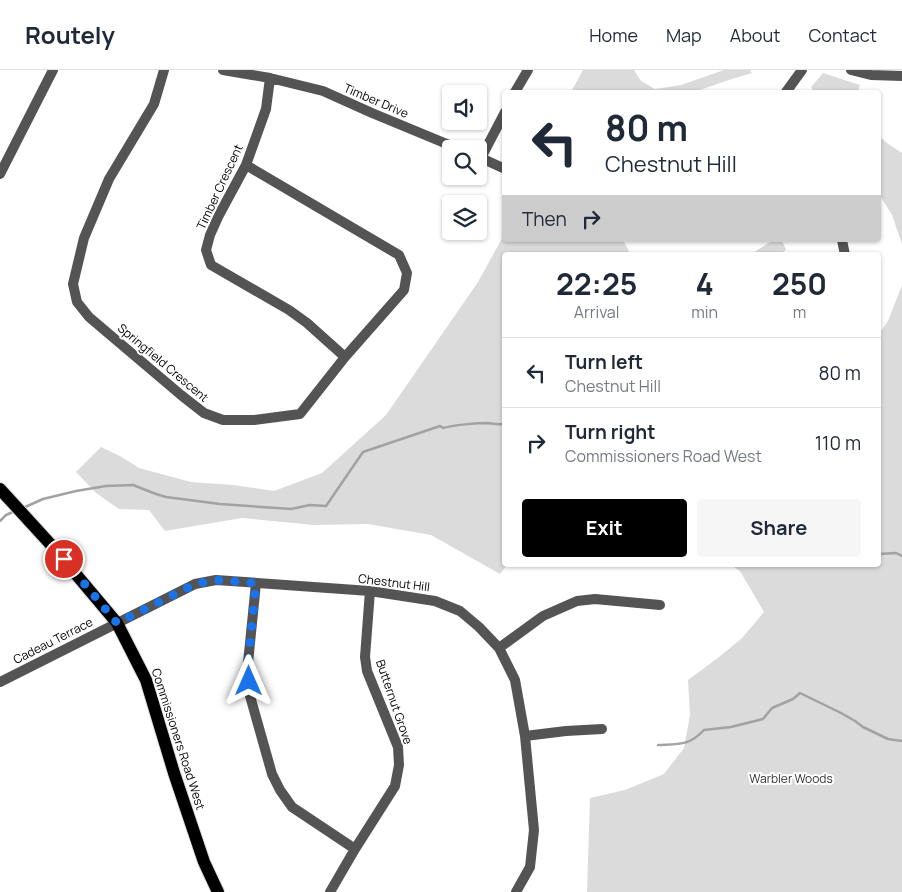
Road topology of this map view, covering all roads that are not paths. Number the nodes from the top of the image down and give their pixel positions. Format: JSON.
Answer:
{"nodes":[{"id":1,"x":53,"y":70,"type":"edge"},
{"id":2,"x":164,"y":70,"type":"edge"},
{"id":3,"x":223,"y":70,"type":"edge"},
{"id":4,"x":528,"y":70,"type":"edge"},
{"id":5,"x":802,"y":70,"type":"edge"},
{"id":6,"x":851,"y":70,"type":"edge"},
{"id":7,"x":902,"y":76,"type":"edge"},
{"id":8,"x":270,"y":78,"type":"junction"},
{"id":9,"x":517,"y":90,"type":"edge"},
{"id":10,"x":787,"y":90,"type":"edge"},
{"id":11,"x":502,"y":118,"type":"edge"},
{"id":12,"x":442,"y":142,"type":"edge"},
{"id":13,"x":487,"y":145,"type":"edge"},
{"id":14,"x":487,"y":161,"type":"edge"},
{"id":15,"x":246,"y":165,"type":"junction"},
{"id":16,"x":502,"y":168,"type":"edge"},
{"id":17,"x":0,"y":174,"type":"edge"},
{"id":18,"x":345,"y":357,"type":"junction"},
{"id":19,"x":0,"y":489,"type":"edge"},
{"id":20,"x":256,"y":583,"type":"junction"},
{"id":21,"x":370,"y":591,"type":"junction"},
{"id":22,"x":660,"y":605,"type":"dead end"},
{"id":23,"x":117,"y":623,"type":"junction"},
{"id":24,"x":499,"y":648,"type":"junction"},
{"id":25,"x":0,"y":682,"type":"edge"},
{"id":26,"x":602,"y":729,"type":"dead end"},
{"id":27,"x":525,"y":736,"type":"junction"},
{"id":28,"x":355,"y":849,"type":"junction"},
{"id":29,"x":218,"y":892,"type":"edge"},
{"id":30,"x":330,"y":892,"type":"edge"},
{"id":31,"x":516,"y":892,"type":"edge"}],
"edges":[{"from":1,"to":17,"type":"street"},
{"from":2,"to":18,"type":"street","name":"Springfield Crescent"},
{"from":3,"to":8,"type":"street","name":"Timber Drive"},
{"from":4,"to":9,"type":"street"},
{"from":5,"to":10,"type":"street"},
{"from":6,"to":7,"type":"street"},
{"from":8,"to":12,"type":"street","name":"Timber Drive"},
{"from":8,"to":15,"type":"street","name":"Timber Crescent"},
{"from":11,"to":13,"type":"street"},
{"from":14,"to":16,"type":"street"},
{"from":15,"to":18,"type":"street","name":"Timber Crescent"},
{"from":15,"to":18,"type":"street","name":"Springfield Crescent"},
{"from":19,"to":23,"type":"main road","name":"Commissioners Road West"},
{"from":20,"to":21,"type":"street","name":"Chestnut Hill"},
{"from":20,"to":23,"type":"street","name":"Chestnut Hill"},
{"from":20,"to":28,"type":"street"},
{"from":21,"to":24,"type":"street","name":"Chestnut Hill"},
{"from":21,"to":28,"type":"street","name":"Butternut Grove"},
{"from":22,"to":24,"type":"street"},
{"from":23,"to":25,"type":"street","name":"Cadeau Terrace"},
{"from":23,"to":29,"type":"main road","name":"Commissioners Road West"},
{"from":24,"to":27,"type":"street","name":"Chestnut Hill"},
{"from":26,"to":27,"type":"street"},
{"from":27,"to":31,"type":"street","name":"Chestnut Hill"},
{"from":28,"to":30,"type":"street","name":"Butternut Grove"}]}
